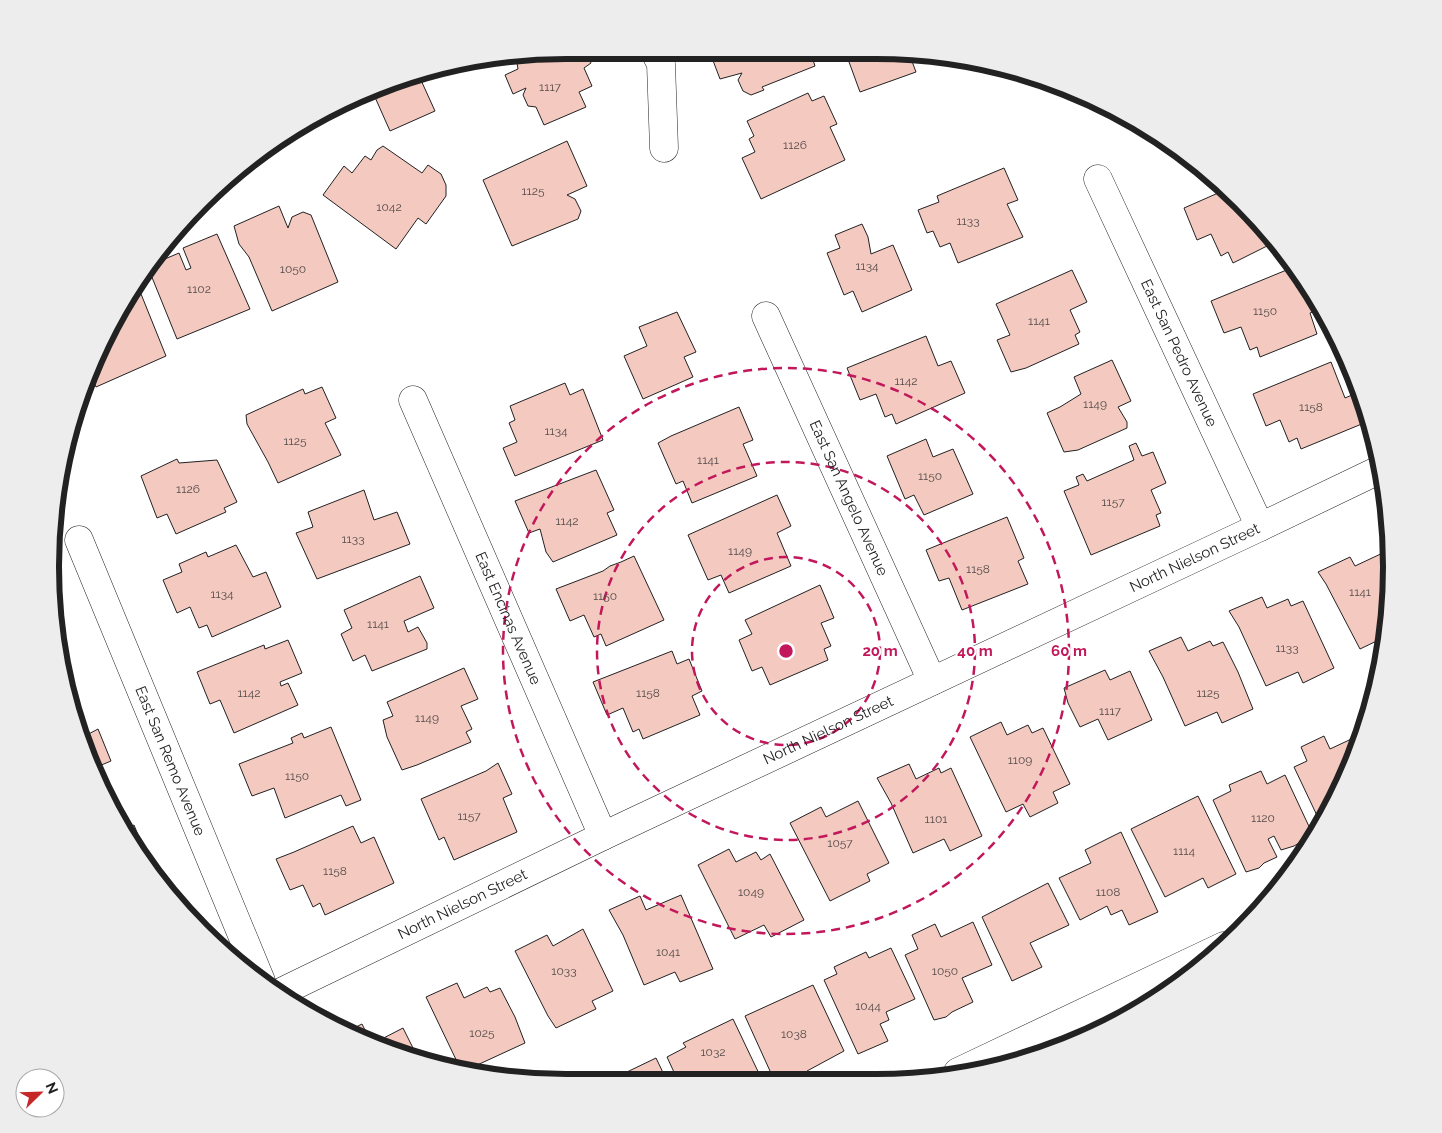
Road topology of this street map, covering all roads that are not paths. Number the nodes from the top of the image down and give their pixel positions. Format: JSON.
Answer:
{"nodes":[{"id":1,"x":658,"y":59,"type":"edge"},
{"id":2,"x":664,"y":148,"type":"dead end"},
{"id":3,"x":1098,"y":179,"type":"dead end"},
{"id":4,"x":766,"y":316,"type":"dead end"},
{"id":5,"x":413,"y":400,"type":"dead end"},
{"id":6,"x":1374,"y":472,"type":"edge"},
{"id":7,"x":1260,"y":528,"type":"junction"},
{"id":8,"x":79,"y":540,"type":"dead end"},
{"id":9,"x":932,"y":682,"type":"junction"},
{"id":10,"x":603,"y":836,"type":"junction"},
{"id":11,"x":1188,"y":966,"type":"edge"},
{"id":12,"x":256,"y":968,"type":"edge"},
{"id":13,"x":286,"y":990,"type":"edge"},
{"id":14,"x":1090,"y":1022,"type":"edge"},
{"id":15,"x":985,"y":1062,"type":"edge"}],
"edges":[{"from":1,"to":2,"type":"street"},
{"from":3,"to":7,"type":"street","name":"East San Pedro Avenue"},
{"from":4,"to":9,"type":"street","name":"East San Angelo Avenue"},
{"from":5,"to":10,"type":"street","name":"East Encinas Avenue"},
{"from":6,"to":7,"type":"street","name":"North Nielson Street"},
{"from":7,"to":9,"type":"street","name":"North Nielson Street"},
{"from":8,"to":12,"type":"street","name":"East San Remo Avenue"},
{"from":9,"to":10,"type":"street","name":"North Nielson Street"},
{"from":10,"to":13,"type":"street","name":"North Nielson Street"},
{"from":11,"to":14,"type":"street"},
{"from":14,"to":15,"type":"street"}]}
